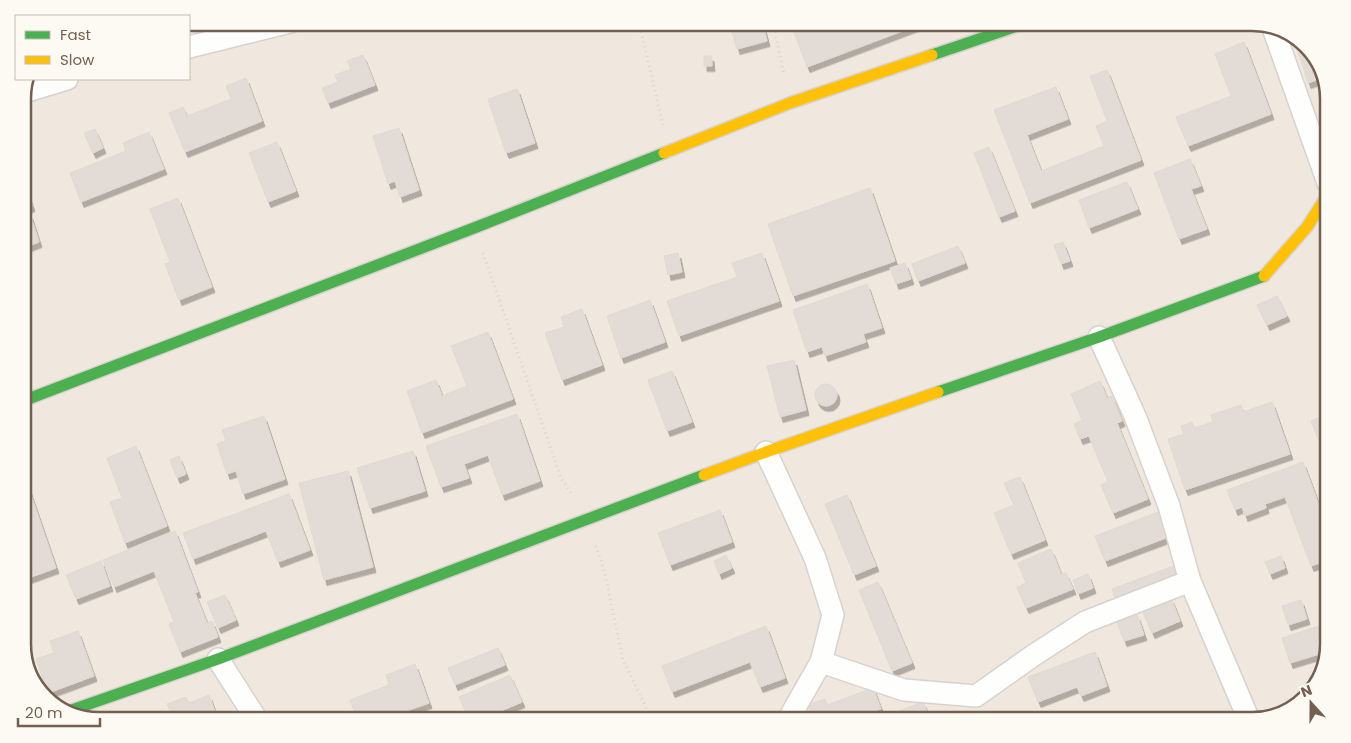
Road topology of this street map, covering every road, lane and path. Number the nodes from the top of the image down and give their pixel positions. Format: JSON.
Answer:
{"nodes":[{"id":1,"x":254,"y":31,"type":"edge"},
{"id":2,"x":641,"y":31,"type":"edge"},
{"id":3,"x":775,"y":31,"type":"edge"},
{"id":4,"x":1001,"y":31,"type":"edge"},
{"id":5,"x":1276,"y":36,"type":"edge"},
{"id":6,"x":190,"y":47,"type":"edge"},
{"id":7,"x":64,"y":80,"type":"edge"},
{"id":8,"x":32,"y":90,"type":"edge"},
{"id":9,"x":790,"y":103,"type":"junction"},
{"id":10,"x":668,"y":150,"type":"junction"},
{"id":11,"x":1320,"y":160,"type":"edge"},
{"id":12,"x":1320,"y":207,"type":"edge"},
{"id":13,"x":474,"y":228,"type":"junction"},
{"id":14,"x":1099,"y":337,"type":"junction"},
{"id":15,"x":31,"y":398,"type":"edge"},
{"id":16,"x":766,"y":452,"type":"junction"},
{"id":17,"x":588,"y":520,"type":"junction"},
{"id":18,"x":1190,"y":581,"type":"junction"},
{"id":19,"x":218,"y":659,"type":"junction"},
{"id":20,"x":822,"y":662,"type":"junction"},
{"id":21,"x":78,"y":708,"type":"edge"},
{"id":22,"x":252,"y":712,"type":"edge"},
{"id":23,"x":648,"y":712,"type":"edge"},
{"id":24,"x":793,"y":712,"type":"edge"},
{"id":25,"x":1246,"y":712,"type":"edge"}],
"edges":[{"from":1,"to":6,"type":"street"},
{"from":2,"to":10,"type":"path"},
{"from":3,"to":9,"type":"path"},
{"from":4,"to":9,"type":"street"},
{"from":5,"to":11,"type":"street"},
{"from":7,"to":8,"type":"street"},
{"from":9,"to":10,"type":"street"},
{"from":10,"to":13,"type":"street"},
{"from":12,"to":14,"type":"street"},
{"from":13,"to":15,"type":"street"},
{"from":13,"to":17,"type":"path"},
{"from":14,"to":16,"type":"street"},
{"from":14,"to":18,"type":"street"},
{"from":16,"to":17,"type":"street"},
{"from":16,"to":20,"type":"street"},
{"from":17,"to":19,"type":"street"},
{"from":17,"to":23,"type":"path"},
{"from":18,"to":20,"type":"street"},
{"from":18,"to":25,"type":"street"},
{"from":19,"to":21,"type":"street"},
{"from":19,"to":22,"type":"street"},
{"from":20,"to":24,"type":"street"}]}
